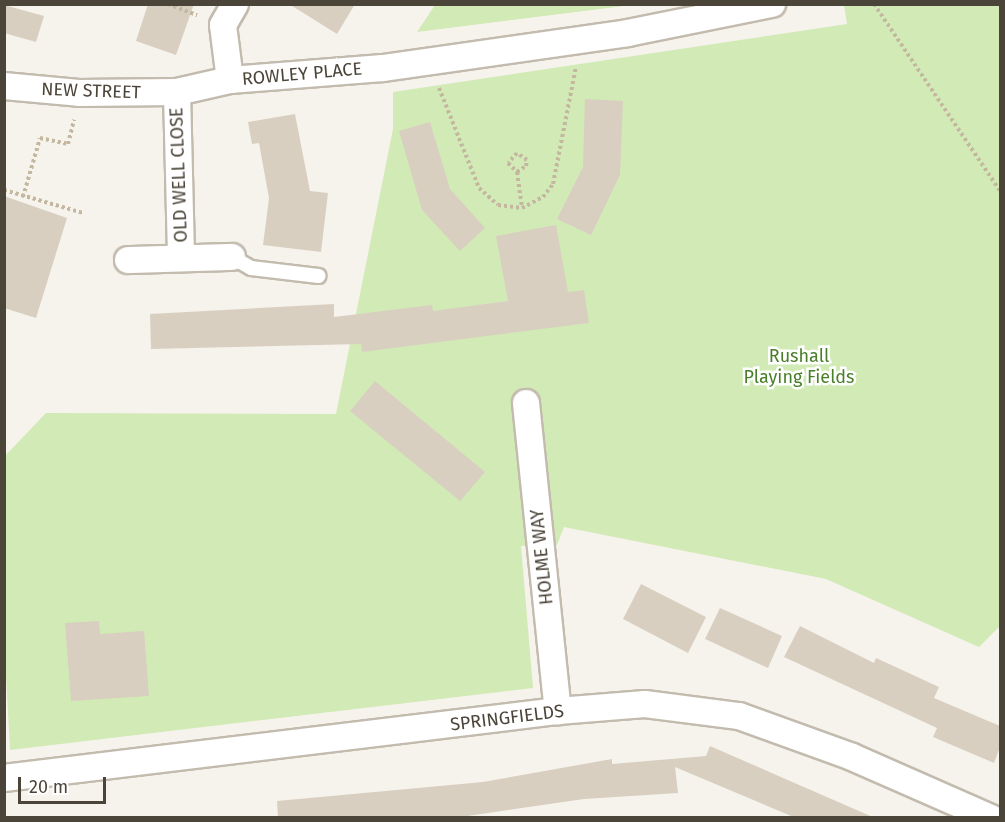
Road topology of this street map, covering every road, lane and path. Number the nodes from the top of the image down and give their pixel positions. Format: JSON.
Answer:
{"nodes":[{"id":1,"x":235,"y":4,"type":"edge"},
{"id":2,"x":772,"y":4,"type":"edge"},
{"id":3,"x":874,"y":4,"type":"edge"},
{"id":4,"x":581,"y":40,"type":"junction"},
{"id":5,"x":428,"y":62,"type":"junction"},
{"id":6,"x":230,"y":80,"type":"junction"},
{"id":7,"x":4,"y":86,"type":"edge"},
{"id":8,"x":79,"y":93,"type":"junction"},
{"id":9,"x":166,"y":93,"type":"junction"},
{"id":10,"x":517,"y":172,"type":"junction"},
{"id":11,"x":4,"y":190,"type":"edge"},
{"id":12,"x":1000,"y":191,"type":"edge"},
{"id":13,"x":23,"y":197,"type":"junction"},
{"id":14,"x":522,"y":208,"type":"junction"},
{"id":15,"x":83,"y":213,"type":"dead end"},
{"id":16,"x":232,"y":256,"type":"joint"},
{"id":17,"x":181,"y":258,"type":"junction"},
{"id":18,"x":128,"y":261,"type":"dead end"},
{"id":19,"x":319,"y":276,"type":"dead end"},
{"id":20,"x":526,"y":404,"type":"dead end"},
{"id":21,"x":558,"y":711,"type":"junction"},
{"id":22,"x":4,"y":778,"type":"edge"},
{"id":23,"x":991,"y":818,"type":"edge"}],
"edges":[{"from":1,"to":6,"type":"street"},
{"from":2,"to":4,"type":"street","name":"ROWLEY PLACE"},
{"from":3,"to":12,"type":"path"},
{"from":4,"to":5,"type":"street","name":"ROWLEY PLACE"},
{"from":4,"to":14,"type":"path"},
{"from":5,"to":6,"type":"street","name":"ROWLEY PLACE"},
{"from":5,"to":14,"type":"path"},
{"from":6,"to":9,"type":"street","name":"ROWLEY PLACE"},
{"from":7,"to":8,"type":"street","name":"NEW STREET"},
{"from":8,"to":9,"type":"street","name":"NEW STREET"},
{"from":8,"to":13,"type":"path"},
{"from":9,"to":17,"type":"street","name":"OLD WELL CLOSE"},
{"from":10,"to":10,"type":"path"},
{"from":10,"to":14,"type":"path"},
{"from":11,"to":13,"type":"path"},
{"from":13,"to":15,"type":"path"},
{"from":16,"to":17,"type":"street","name":"OLD WELL CLOSE"},
{"from":16,"to":19,"type":"lane"},
{"from":17,"to":18,"type":"street","name":"OLD WELL CLOSE"},
{"from":20,"to":21,"type":"street","name":"HOLME WAY"},
{"from":21,"to":22,"type":"street","name":"SPRINGFIELDS"},
{"from":21,"to":23,"type":"street","name":"SPRINGFIELDS"}]}
